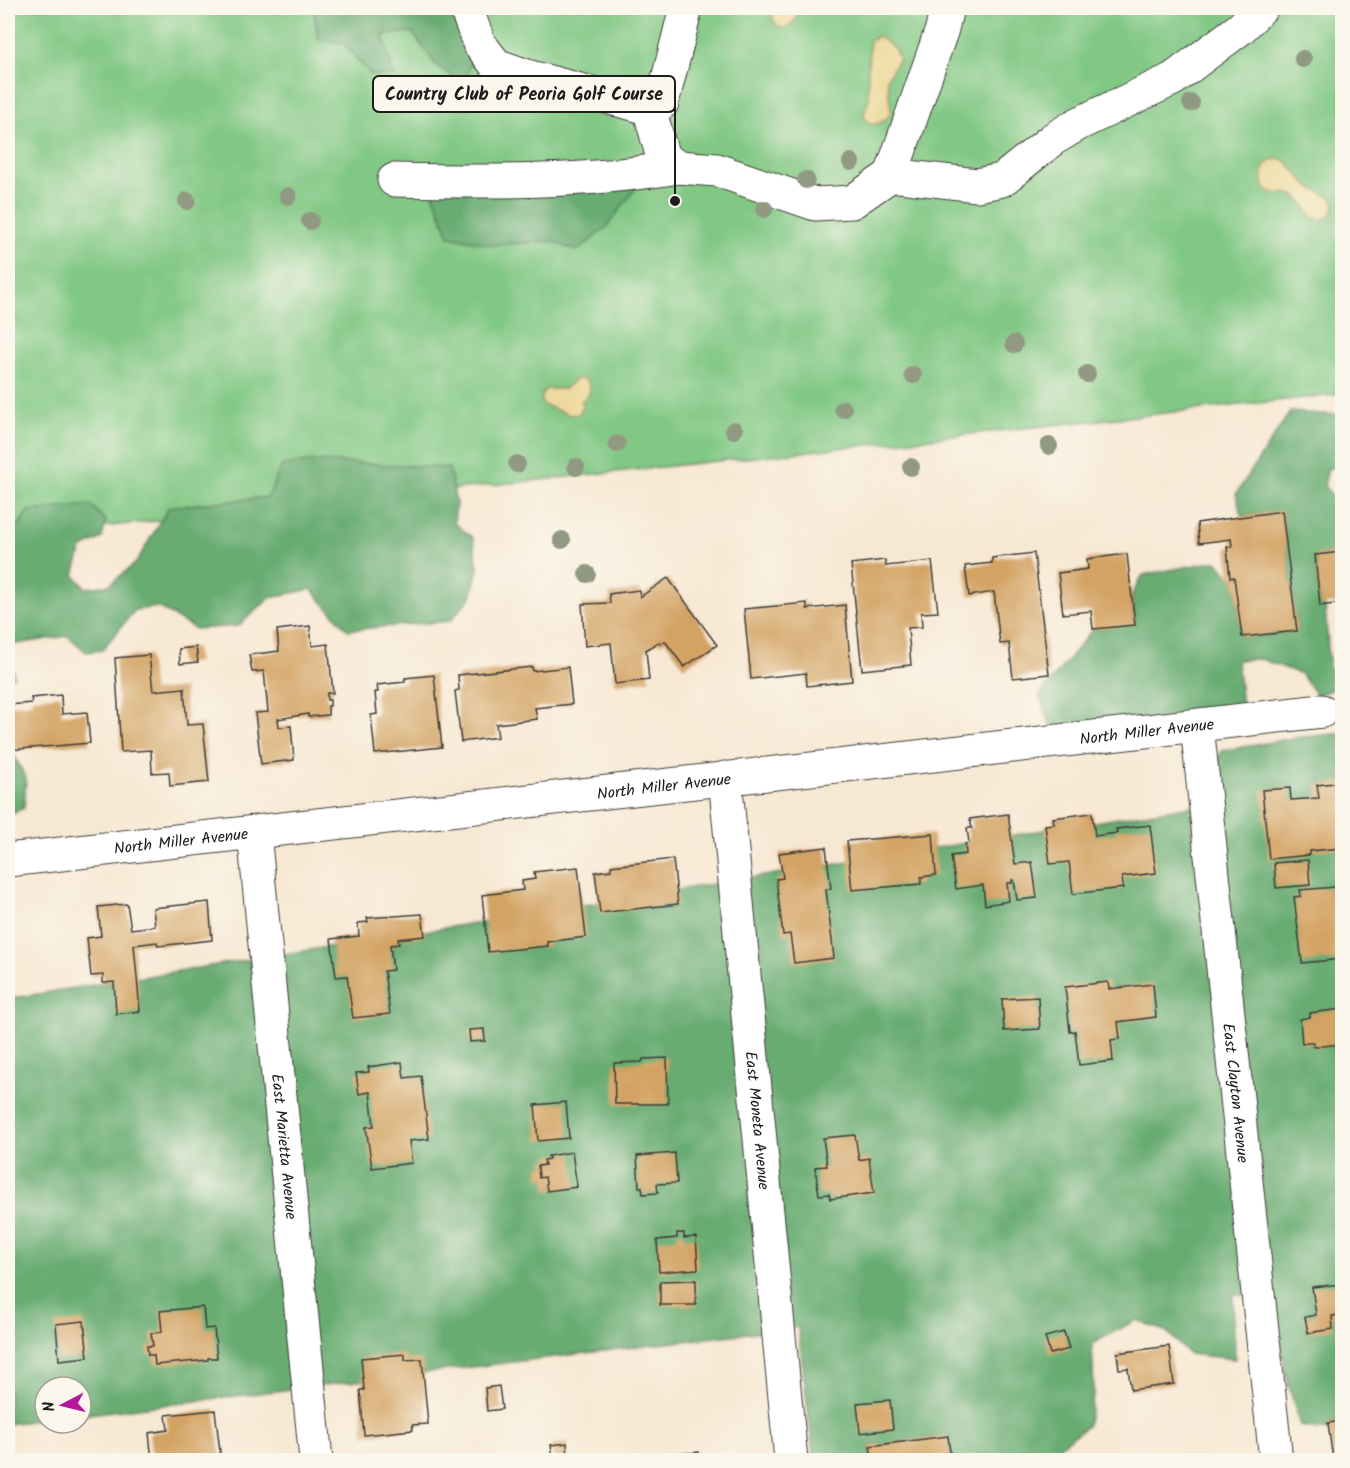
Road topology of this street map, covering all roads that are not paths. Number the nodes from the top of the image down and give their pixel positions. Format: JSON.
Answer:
{"nodes":[{"id":1,"x":466,"y":8,"type":"edge"},
{"id":2,"x":686,"y":8,"type":"edge"},
{"id":3,"x":947,"y":8,"type":"edge"},
{"id":4,"x":1261,"y":8,"type":"edge"},
{"id":5,"x":649,"y":108,"type":"junction"},
{"id":6,"x":678,"y":167,"type":"junction"},
{"id":7,"x":891,"y":175,"type":"junction"},
{"id":8,"x":394,"y":180,"type":"dead end"},
{"id":9,"x":1322,"y":711,"type":"dead end"},
{"id":10,"x":1197,"y":726,"type":"junction"},
{"id":11,"x":725,"y":778,"type":"junction"},
{"id":12,"x":254,"y":833,"type":"junction"},
{"id":13,"x":8,"y":860,"type":"edge"},
{"id":14,"x":316,"y":1461,"type":"edge"},
{"id":15,"x":791,"y":1461,"type":"edge"},
{"id":16,"x":1276,"y":1461,"type":"edge"}],
"edges":[{"from":1,"to":5,"type":"street"},
{"from":2,"to":5,"type":"street"},
{"from":3,"to":7,"type":"street"},
{"from":4,"to":7,"type":"street"},
{"from":5,"to":6,"type":"street"},
{"from":6,"to":7,"type":"street"},
{"from":6,"to":8,"type":"street"},
{"from":9,"to":10,"type":"street","name":"North Miller Avenue"},
{"from":10,"to":11,"type":"street","name":"North Miller Avenue"},
{"from":10,"to":16,"type":"street","name":"East Clayton Avenue"},
{"from":11,"to":12,"type":"street","name":"North Miller Avenue"},
{"from":11,"to":15,"type":"street","name":"East Moneta Avenue"},
{"from":12,"to":13,"type":"street","name":"North Miller Avenue"},
{"from":12,"to":14,"type":"street","name":"East Marietta Avenue"}]}
